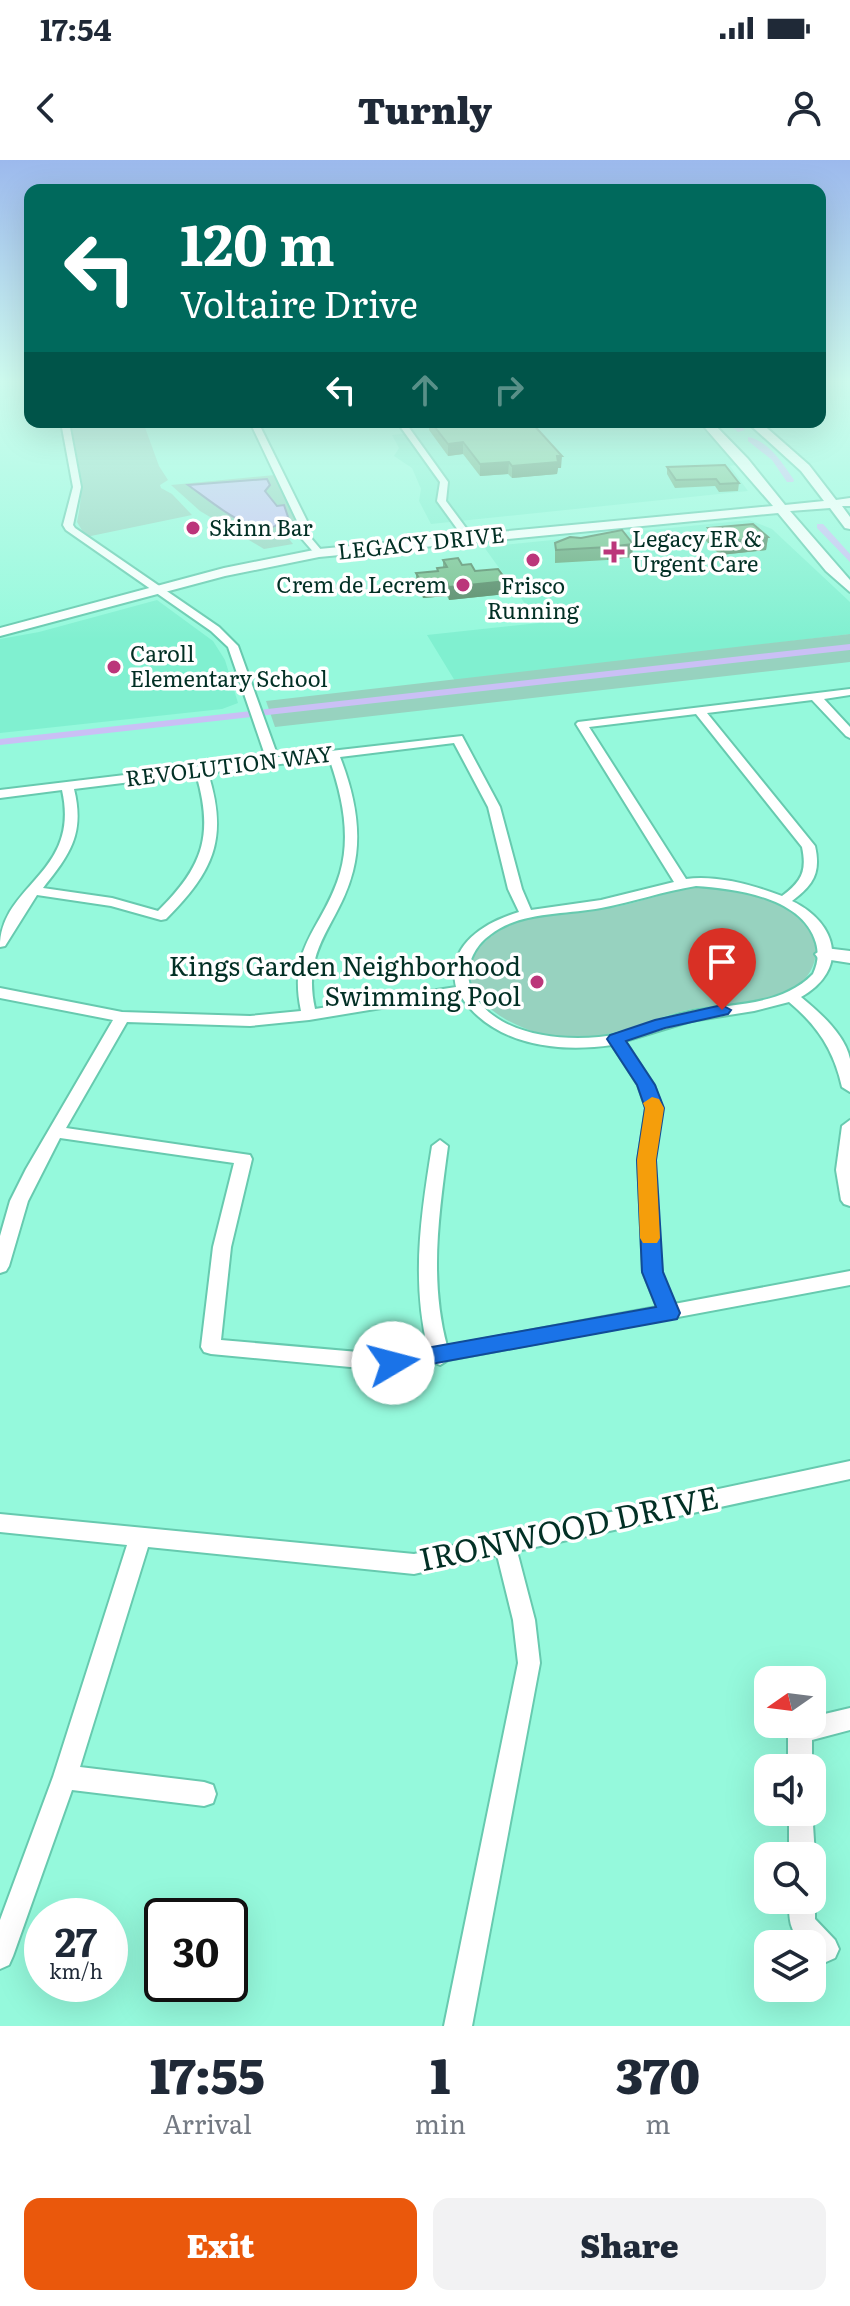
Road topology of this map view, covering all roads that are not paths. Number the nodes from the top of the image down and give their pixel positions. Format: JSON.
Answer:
{"nodes":[{"id":1,"x":73,"y":467,"type":"edge"},
{"id":2,"x":276,"y":467,"type":"edge"},
{"id":3,"x":433,"y":467,"type":"edge"},
{"id":4,"x":752,"y":467,"type":"edge"},
{"id":5,"x":757,"y":467,"type":"edge"},
{"id":6,"x":804,"y":467,"type":"edge"},
{"id":7,"x":850,"y":493,"type":"edge"},
{"id":8,"x":796,"y":497,"type":"junction"},
{"id":9,"x":830,"y":499,"type":"junction"},
{"id":10,"x":850,"y":502,"type":"edge"},
{"id":11,"x":776,"y":504,"type":"junction"},
{"id":12,"x":616,"y":519,"type":"junction"},
{"id":13,"x":850,"y":525,"type":"edge"},
{"id":14,"x":464,"y":533,"type":"junction"},
{"id":15,"x":850,"y":534,"type":"edge"},
{"id":16,"x":310,"y":549,"type":"junction"},
{"id":17,"x":152,"y":585,"type":"junction"},
{"id":18,"x":850,"y":588,"type":"edge"},
{"id":19,"x":0,"y":619,"type":"edge"},
{"id":20,"x":0,"y":632,"type":"edge"},
{"id":21,"x":850,"y":692,"type":"edge"},
{"id":22,"x":815,"y":696,"type":"junction"},
{"id":23,"x":699,"y":710,"type":"junction"},
{"id":24,"x":850,"y":734,"type":"edge"},
{"id":25,"x":333,"y":753,"type":"junction"},
{"id":26,"x":273,"y":760,"type":"junction"},
{"id":27,"x":201,"y":769,"type":"junction"},
{"id":28,"x":67,"y":785,"type":"junction"},
{"id":29,"x":0,"y":794,"type":"edge"},
{"id":30,"x":682,"y":884,"type":"junction"},
{"id":31,"x":34,"y":891,"type":"junction"},
{"id":32,"x":782,"y":902,"type":"junction"},
{"id":33,"x":527,"y":915,"type":"junction"},
{"id":34,"x":0,"y":943,"type":"edge"},
{"id":35,"x":825,"y":954,"type":"junction"},
{"id":36,"x":850,"y":957,"type":"edge"},
{"id":37,"x":464,"y":990,"type":"junction"},
{"id":38,"x":0,"y":993,"type":"edge"},
{"id":39,"x":791,"y":996,"type":"junction"},
{"id":40,"x":309,"y":1015,"type":"junction"},
{"id":41,"x":122,"y":1017,"type":"junction"},
{"id":42,"x":616,"y":1039,"type":"junction"},
{"id":43,"x":850,"y":1087,"type":"edge"},
{"id":44,"x":850,"y":1126,"type":"edge"},
{"id":45,"x":55,"y":1132,"type":"junction"},
{"id":46,"x":440,"y":1146,"type":"dead end"},
{"id":47,"x":850,"y":1200,"type":"edge"},
{"id":48,"x":0,"y":1266,"type":"edge"},
{"id":49,"x":850,"y":1278,"type":"edge"},
{"id":50,"x":669,"y":1313,"type":"junction"},
{"id":51,"x":440,"y":1357,"type":"junction"},
{"id":52,"x":850,"y":1470,"type":"edge"},
{"id":53,"x":0,"y":1523,"type":"edge"},
{"id":54,"x":140,"y":1537,"type":"junction"},
{"id":55,"x":505,"y":1545,"type":"junction"},
{"id":56,"x":850,"y":1719,"type":"edge"},
{"id":57,"x":800,"y":1754,"type":"edge"},
{"id":58,"x":65,"y":1777,"type":"junction"},
{"id":59,"x":204,"y":1794,"type":"dead end"},
{"id":60,"x":0,"y":1956,"type":"edge"},
{"id":61,"x":458,"y":2026,"type":"edge"}],
"edges":[{"from":1,"to":17,"type":"street"},
{"from":2,"to":16,"type":"street"},
{"from":3,"to":14,"type":"street"},
{"from":4,"to":11,"type":"main road"},
{"from":5,"to":8,"type":"main road"},
{"from":6,"to":9,"type":"main road"},
{"from":7,"to":9,"type":"main road","name":"LEGACY DRIVE"},
{"from":8,"to":9,"type":"main road","name":"LEGACY DRIVE"},
{"from":8,"to":11,"type":"main road","name":"LEGACY DRIVE"},
{"from":8,"to":15,"type":"main road"},
{"from":9,"to":10,"type":"main road","name":"LEGACY DRIVE"},
{"from":9,"to":13,"type":"main road"},
{"from":11,"to":12,"type":"main road","name":"LEGACY DRIVE"},
{"from":11,"to":12,"type":"main road","name":"LEGACY DRIVE"},
{"from":11,"to":18,"type":"main road"},
{"from":12,"to":14,"type":"main road","name":"LEGACY DRIVE"},
{"from":14,"to":16,"type":"main road","name":"LEGACY DRIVE"},
{"from":16,"to":17,"type":"main road","name":"LEGACY DRIVE"},
{"from":17,"to":19,"type":"main road","name":"LEGACY DRIVE"},
{"from":17,"to":20,"type":"main road","name":"LEGACY DRIVE"},
{"from":17,"to":26,"type":"street"},
{"from":21,"to":22,"type":"street"},
{"from":22,"to":23,"type":"street"},
{"from":22,"to":24,"type":"street"},
{"from":23,"to":30,"type":"street"},
{"from":23,"to":32,"type":"street"},
{"from":25,"to":26,"type":"street","name":"REVOLUTION WAY"},
{"from":25,"to":33,"type":"street","name":"REVOLUTION WAY"},
{"from":25,"to":40,"type":"street"},
{"from":26,"to":27,"type":"street","name":"REVOLUTION WAY"},
{"from":27,"to":28,"type":"street","name":"REVOLUTION WAY"},
{"from":27,"to":31,"type":"street"},
{"from":28,"to":29,"type":"street","name":"REVOLUTION WAY"},
{"from":28,"to":31,"type":"street"},
{"from":30,"to":32,"type":"street"},
{"from":30,"to":33,"type":"street"},
{"from":31,"to":34,"type":"street"},
{"from":32,"to":35,"type":"street"},
{"from":33,"to":37,"type":"street"},
{"from":35,"to":36,"type":"main road"},
{"from":35,"to":39,"type":"street"},
{"from":37,"to":40,"type":"street"},
{"from":37,"to":42,"type":"street"},
{"from":38,"to":41,"type":"street"},
{"from":39,"to":42,"type":"street"},
{"from":39,"to":43,"type":"street"},
{"from":40,"to":41,"type":"street"},
{"from":41,"to":45,"type":"street"},
{"from":42,"to":50,"type":"street"},
{"from":44,"to":47,"type":"street"},
{"from":45,"to":48,"type":"street"},
{"from":45,"to":51,"type":"street"},
{"from":46,"to":51,"type":"street"},
{"from":49,"to":50,"type":"street"},
{"from":50,"to":51,"type":"street"},
{"from":52,"to":55,"type":"street","name":"IRONWOOD DRIVE"},
{"from":53,"to":54,"type":"street","name":"IRONWOOD DRIVE"},
{"from":54,"to":55,"type":"street","name":"IRONWOOD DRIVE"},
{"from":54,"to":58,"type":"street"},
{"from":55,"to":61,"type":"street"},
{"from":56,"to":57,"type":"street"},
{"from":58,"to":59,"type":"street"},
{"from":58,"to":60,"type":"street"}]}
